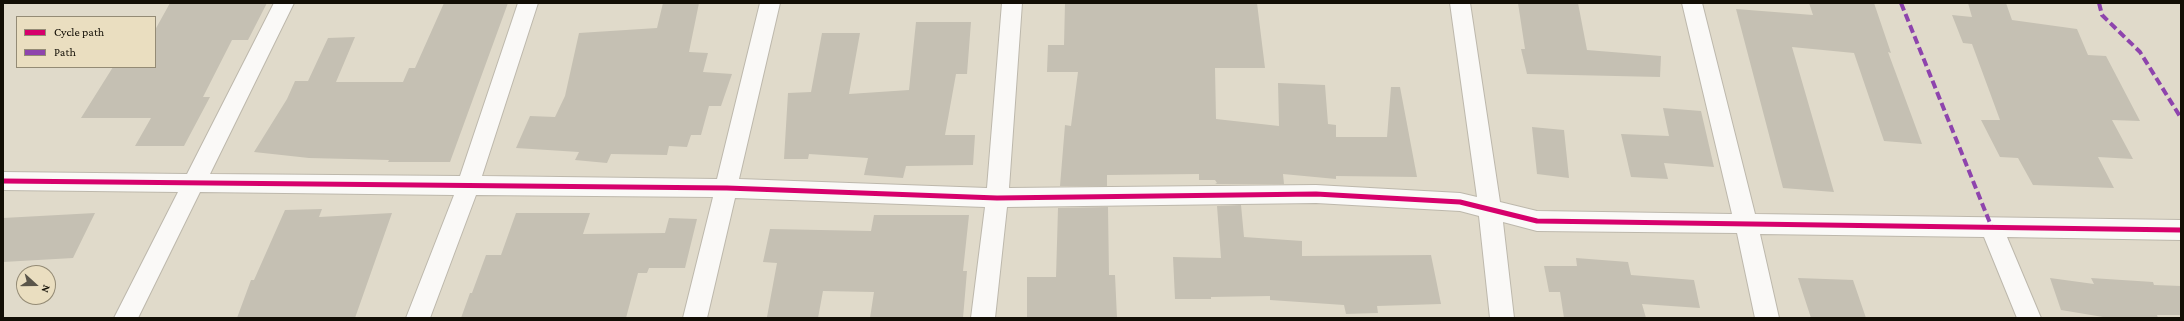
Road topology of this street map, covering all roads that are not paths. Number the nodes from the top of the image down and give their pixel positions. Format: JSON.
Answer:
{"nodes":[{"id":1,"x":284,"y":3,"type":"edge"},
{"id":2,"x":528,"y":3,"type":"edge"},
{"id":3,"x":770,"y":3,"type":"edge"},
{"id":4,"x":1012,"y":3,"type":"edge"},
{"id":5,"x":1460,"y":3,"type":"edge"},
{"id":6,"x":1692,"y":3,"type":"edge"},
{"id":7,"x":3,"y":181,"type":"edge"},
{"id":8,"x":194,"y":183,"type":"junction"},
{"id":9,"x":468,"y":186,"type":"junction"},
{"id":10,"x":727,"y":188,"type":"junction"},
{"id":11,"x":997,"y":198,"type":"junction"},
{"id":12,"x":1490,"y":210,"type":"junction"},
{"id":13,"x":1746,"y":224,"type":"junction"},
{"id":14,"x":1992,"y":228,"type":"junction"},
{"id":15,"x":2181,"y":230,"type":"edge"},
{"id":16,"x":126,"y":318,"type":"edge"},
{"id":17,"x":418,"y":318,"type":"edge"},
{"id":18,"x":695,"y":318,"type":"edge"},
{"id":19,"x":983,"y":318,"type":"edge"},
{"id":20,"x":1502,"y":318,"type":"edge"},
{"id":21,"x":1767,"y":318,"type":"edge"},
{"id":22,"x":2029,"y":318,"type":"edge"}],
"edges":[{"from":1,"to":8,"type":"street"},
{"from":2,"to":9,"type":"street"},
{"from":3,"to":10,"type":"street"},
{"from":4,"to":11,"type":"street"},
{"from":5,"to":12,"type":"street"},
{"from":6,"to":13,"type":"street"},
{"from":7,"to":8,"type":"street"},
{"from":8,"to":9,"type":"street"},
{"from":8,"to":16,"type":"street"},
{"from":9,"to":10,"type":"street"},
{"from":9,"to":17,"type":"street"},
{"from":10,"to":11,"type":"street"},
{"from":10,"to":18,"type":"street"},
{"from":11,"to":12,"type":"street"},
{"from":11,"to":19,"type":"street"},
{"from":12,"to":13,"type":"street"},
{"from":12,"to":20,"type":"street"},
{"from":13,"to":14,"type":"street"},
{"from":13,"to":21,"type":"street"},
{"from":14,"to":15,"type":"street"},
{"from":14,"to":22,"type":"street"}]}
